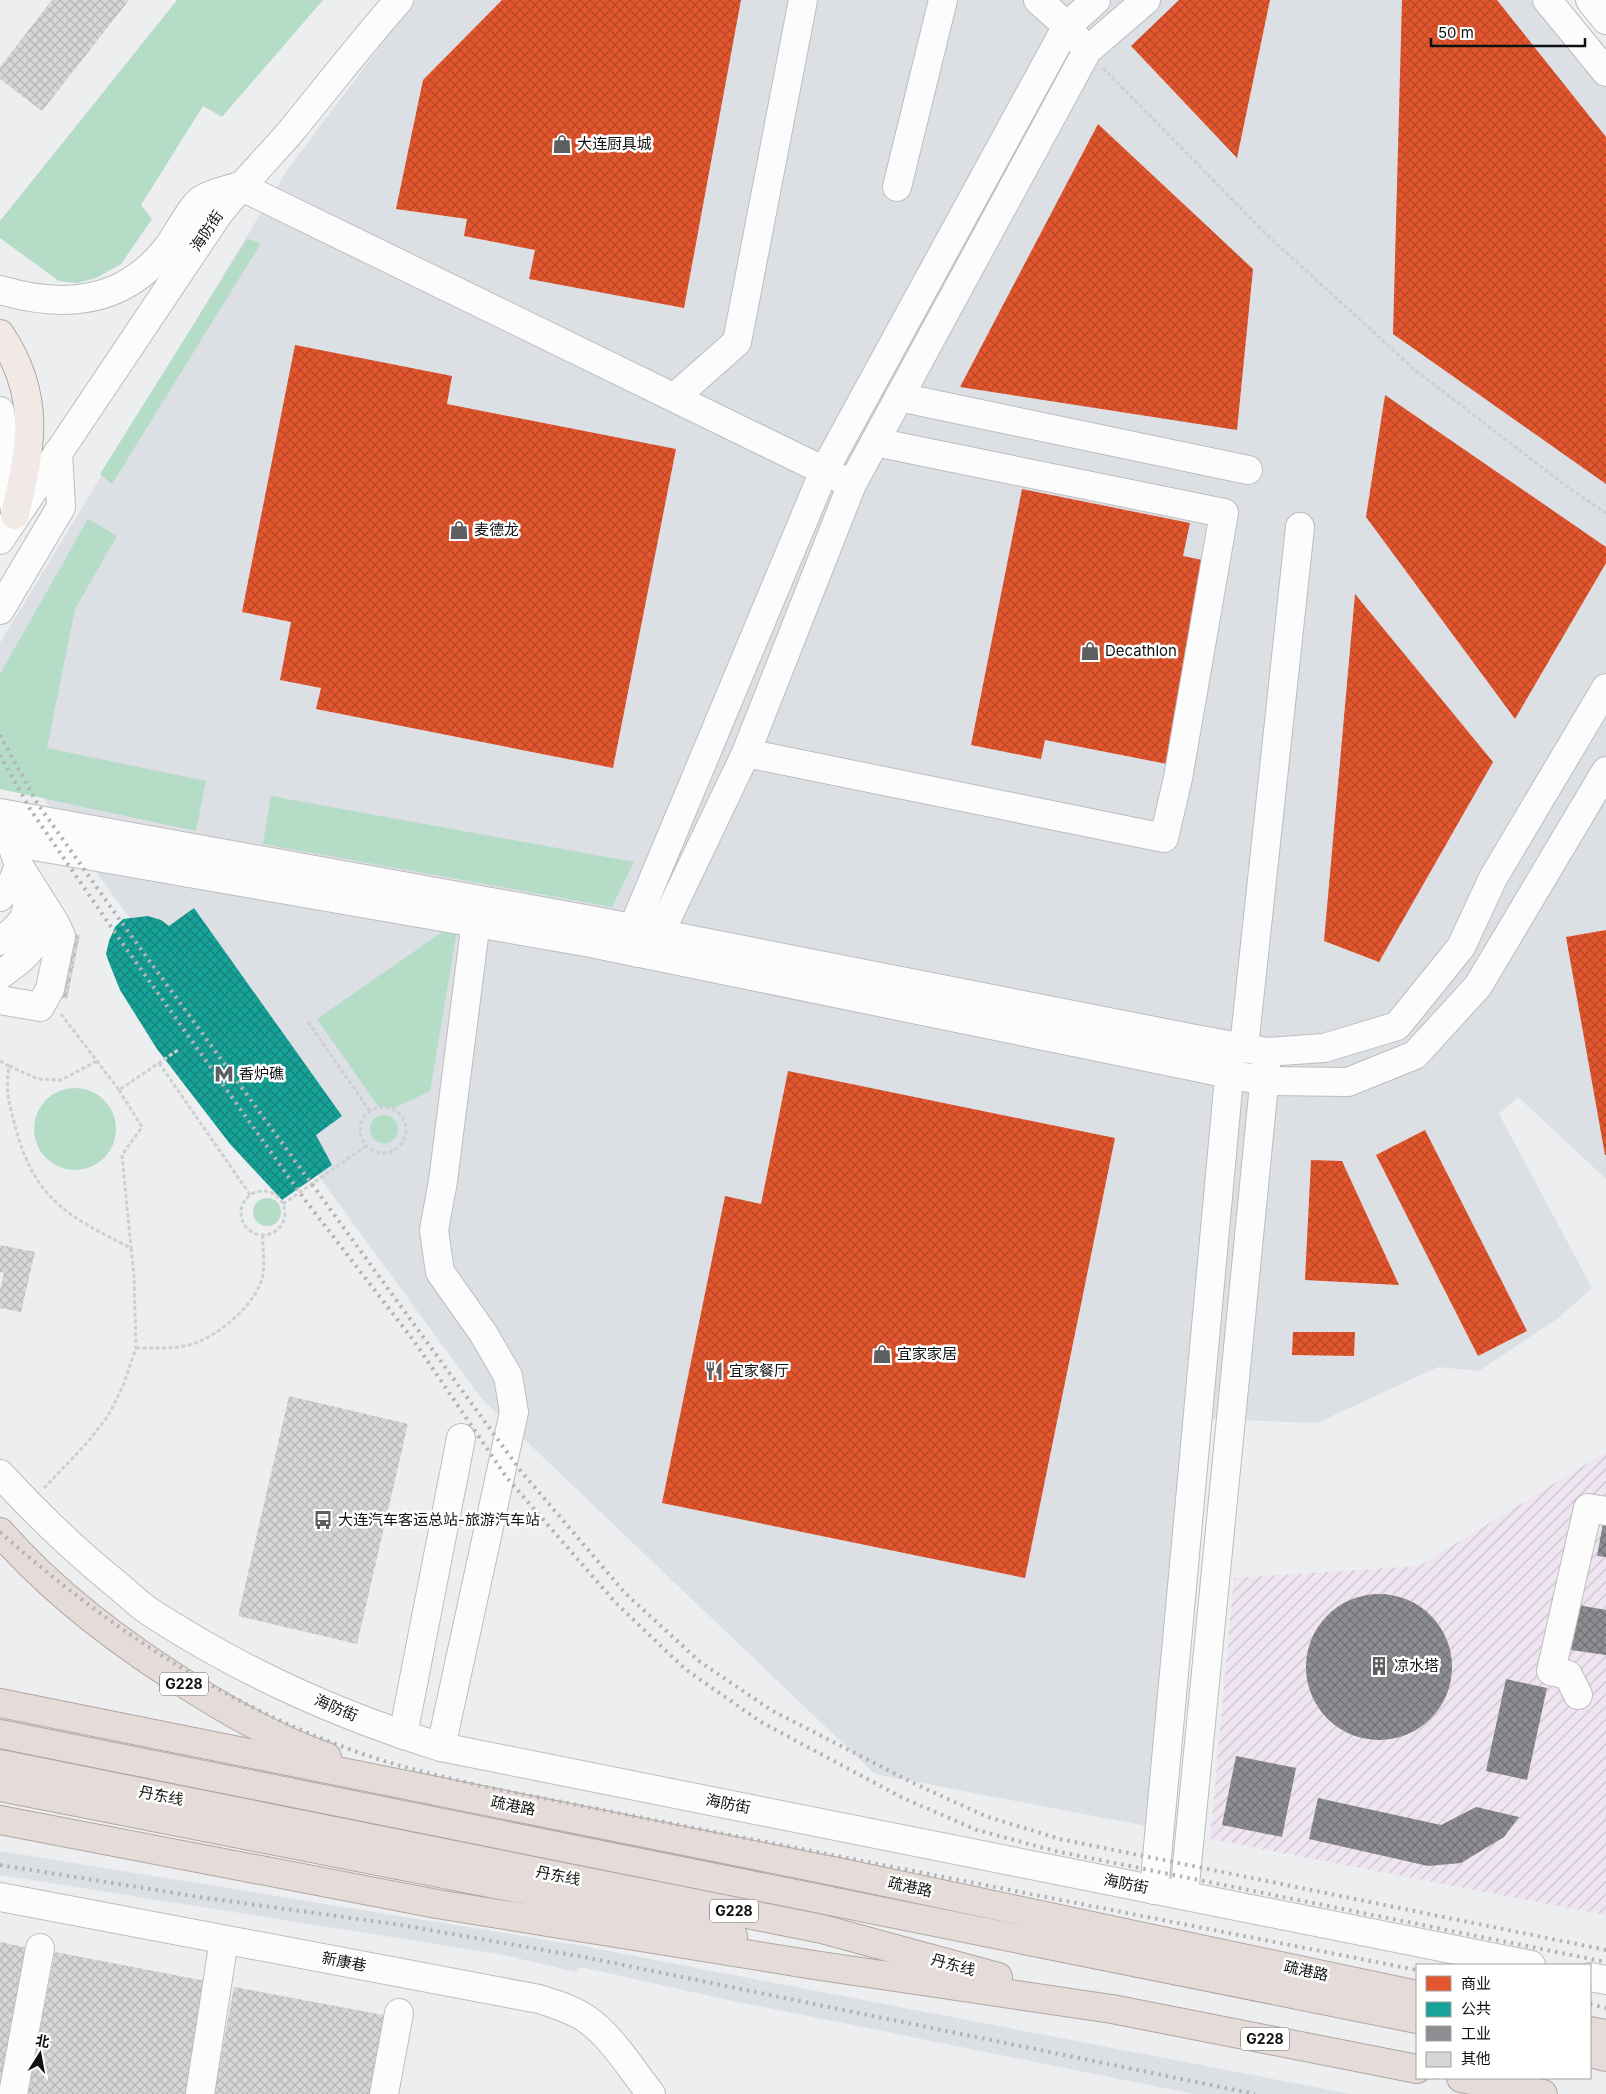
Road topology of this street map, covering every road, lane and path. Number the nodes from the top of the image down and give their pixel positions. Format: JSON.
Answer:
{"nodes":[{"id":1,"x":399,"y":0,"type":"edge"},
{"id":2,"x":803,"y":0,"type":"edge"},
{"id":3,"x":942,"y":0,"type":"edge"},
{"id":4,"x":1038,"y":0,"type":"edge"},
{"id":5,"x":1096,"y":0,"type":"edge"},
{"id":6,"x":1146,"y":0,"type":"edge"},
{"id":7,"x":1547,"y":0,"type":"edge"},
{"id":8,"x":1590,"y":0,"type":"edge"},
{"id":9,"x":1606,"y":20,"type":"edge"},
{"id":10,"x":1067,"y":26,"type":"junction"},
{"id":11,"x":1086,"y":52,"type":"junction"},
{"id":12,"x":1606,"y":72,"type":"edge"},
{"id":13,"x":240,"y":186,"type":"junction"},
{"id":14,"x":897,"y":187,"type":"dead end"},
{"id":15,"x":0,"y":290,"type":"edge"},
{"id":16,"x":0,"y":334,"type":"edge"},
{"id":17,"x":675,"y":397,"type":"junction"},
{"id":18,"x":899,"y":397,"type":"junction"},
{"id":19,"x":0,"y":411,"type":"edge"},
{"id":20,"x":875,"y":442,"type":"junction"},
{"id":21,"x":58,"y":452,"type":"junction"},
{"id":22,"x":1248,"y":470,"type":"dead end"},
{"id":23,"x":824,"y":471,"type":"junction"},
{"id":24,"x":852,"y":484,"type":"junction"},
{"id":25,"x":1606,"y":513,"type":"edge"},
{"id":26,"x":15,"y":515,"type":"junction"},
{"id":27,"x":1300,"y":527,"type":"dead end"},
{"id":28,"x":0,"y":540,"type":"edge"},
{"id":29,"x":0,"y":610,"type":"edge"},
{"id":30,"x":1606,"y":688,"type":"edge"},
{"id":31,"x":746,"y":753,"type":"junction"},
{"id":32,"x":1606,"y":771,"type":"edge"},
{"id":33,"x":7,"y":851,"type":"edge"},
{"id":34,"x":0,"y":897,"type":"edge"},
{"id":35,"x":42,"y":904,"type":"junction"},
{"id":36,"x":477,"y":911,"type":"junction"},
{"id":37,"x":0,"y":920,"type":"edge"},
{"id":38,"x":660,"y":933,"type":"junction"},
{"id":39,"x":635,"y":940,"type":"junction"},
{"id":40,"x":0,"y":941,"type":"edge"},
{"id":41,"x":0,"y":975,"type":"edge"},
{"id":42,"x":0,"y":1000,"type":"edge"},
{"id":43,"x":40,"y":1007,"type":"junction"},
{"id":44,"x":308,"y":1022,"type":"dead end"},
{"id":45,"x":1248,"y":1048,"type":"junction"},
{"id":46,"x":178,"y":1050,"type":"dead end"},
{"id":47,"x":0,"y":1061,"type":"edge"},
{"id":48,"x":97,"y":1061,"type":"junction"},
{"id":49,"x":159,"y":1063,"type":"junction"},
{"id":50,"x":9,"y":1066,"type":"junction"},
{"id":51,"x":1230,"y":1075,"type":"junction"},
{"id":52,"x":1264,"y":1081,"type":"junction"},
{"id":53,"x":119,"y":1090,"type":"junction"},
{"id":54,"x":370,"y":1111,"type":"junction"},
{"id":55,"x":366,"y":1146,"type":"junction"},
{"id":56,"x":251,"y":1196,"type":"junction"},
{"id":57,"x":283,"y":1204,"type":"junction"},
{"id":58,"x":263,"y":1235,"type":"junction"},
{"id":59,"x":131,"y":1248,"type":"junction"},
{"id":60,"x":136,"y":1348,"type":"junction"},
{"id":61,"x":461,"y":1438,"type":"dead end"},
{"id":62,"x":0,"y":1474,"type":"edge"},
{"id":63,"x":27,"y":1503,"type":"junction"},
{"id":64,"x":0,"y":1506,"type":"edge"},
{"id":65,"x":1606,"y":1511,"type":"edge"},
{"id":66,"x":0,"y":1532,"type":"edge"},
{"id":67,"x":1578,"y":1695,"type":"dead end"},
{"id":68,"x":0,"y":1703,"type":"edge"},
{"id":69,"x":0,"y":1734,"type":"edge"},
{"id":70,"x":403,"y":1735,"type":"junction"},
{"id":71,"x":441,"y":1747,"type":"junction"},
{"id":72,"x":0,"y":1764,"type":"edge"},
{"id":73,"x":401,"y":1784,"type":"junction"},
{"id":74,"x":0,"y":1787,"type":"edge"},
{"id":75,"x":0,"y":1820,"type":"edge"},
{"id":76,"x":1154,"y":1890,"type":"junction"},
{"id":77,"x":1184,"y":1896,"type":"junction"},
{"id":78,"x":0,"y":1897,"type":"edge"},
{"id":79,"x":224,"y":1940,"type":"junction"},
{"id":80,"x":40,"y":1948,"type":"dead end"},
{"id":81,"x":1526,"y":1964,"type":"edge"},
{"id":82,"x":814,"y":1965,"type":"junction"},
{"id":83,"x":1591,"y":1977,"type":"edge"},
{"id":84,"x":1606,"y":1980,"type":"edge"},
{"id":85,"x":1416,"y":1994,"type":"edge"},
{"id":86,"x":1112,"y":2008,"type":"junction"},
{"id":87,"x":399,"y":2013,"type":"dead end"},
{"id":88,"x":1416,"y":2019,"type":"edge"},
{"id":89,"x":1591,"y":2031,"type":"edge"},
{"id":90,"x":1606,"y":2034,"type":"edge"},
{"id":91,"x":1591,"y":2053,"type":"edge"},
{"id":92,"x":1606,"y":2056,"type":"edge"},
{"id":93,"x":1416,"y":2069,"type":"edge"},
{"id":94,"x":1466,"y":2079,"type":"edge"},
{"id":95,"x":13,"y":2094,"type":"edge"},
{"id":96,"x":200,"y":2094,"type":"edge"},
{"id":97,"x":384,"y":2094,"type":"edge"},
{"id":98,"x":651,"y":2094,"type":"edge"},
{"id":99,"x":1543,"y":2094,"type":"edge"}],
"edges":[{"from":1,"to":13,"type":"street"},
{"from":2,"to":17,"type":"street"},
{"from":3,"to":14,"type":"street"},
{"from":4,"to":10,"type":"street"},
{"from":5,"to":10,"type":"street"},
{"from":6,"to":11,"type":"street"},
{"from":7,"to":12,"type":"street"},
{"from":8,"to":9,"type":"street"},
{"from":10,"to":11,"type":"street"},
{"from":10,"to":23,"type":"street"},
{"from":11,"to":18,"type":"street"},
{"from":11,"to":25,"type":"path"},
{"from":13,"to":15,"type":"street","name":"海防街"},
{"from":13,"to":17,"type":"street"},
{"from":13,"to":21,"type":"street","name":"海防街"},
{"from":16,"to":26,"type":"main road"},
{"from":17,"to":23,"type":"street"},
{"from":18,"to":20,"type":"street"},
{"from":18,"to":22,"type":"street"},
{"from":19,"to":26,"type":"street"},
{"from":20,"to":24,"type":"street"},
{"from":20,"to":31,"type":"street"},
{"from":21,"to":26,"type":"street","name":"海防街"},
{"from":21,"to":29,"type":"street"},
{"from":23,"to":24,"type":"street"},
{"from":23,"to":39,"type":"street"},
{"from":24,"to":31,"type":"street"},
{"from":26,"to":28,"type":"street","name":"海防街"},
{"from":27,"to":45,"type":"street"},
{"from":30,"to":45,"type":"street"},
{"from":31,"to":38,"type":"street"},
{"from":32,"to":52,"type":"street"},
{"from":33,"to":34,"type":"street"},
{"from":33,"to":35,"type":"street"},
{"from":33,"to":36,"type":"street"},
{"from":33,"to":37,"type":"street"},
{"from":33,"to":40,"type":"street"},
{"from":35,"to":41,"type":"street"},
{"from":35,"to":43,"type":"street"},
{"from":36,"to":39,"type":"street"},
{"from":36,"to":71,"type":"street"},
{"from":38,"to":39,"type":"street"},
{"from":38,"to":45,"type":"street"},
{"from":39,"to":51,"type":"street"},
{"from":42,"to":43,"type":"street"},
{"from":43,"to":48,"type":"path"},
{"from":44,"to":54,"type":"path"},
{"from":45,"to":51,"type":"street"},
{"from":45,"to":52,"type":"street"},
{"from":46,"to":49,"type":"path"},
{"from":47,"to":50,"type":"path"},
{"from":48,"to":50,"type":"path"},
{"from":48,"to":53,"type":"path"},
{"from":49,"to":53,"type":"path"},
{"from":49,"to":56,"type":"path"},
{"from":50,"to":59,"type":"path"},
{"from":51,"to":52,"type":"street"},
{"from":51,"to":76,"type":"street"},
{"from":52,"to":77,"type":"street"},
{"from":53,"to":59,"type":"path"},
{"from":54,"to":55,"type":"path"},
{"from":54,"to":55,"type":"path"},
{"from":55,"to":57,"type":"path"},
{"from":56,"to":57,"type":"path"},
{"from":56,"to":58,"type":"path"},
{"from":57,"to":58,"type":"path"},
{"from":58,"to":60,"type":"path"},
{"from":59,"to":60,"type":"path"},
{"from":60,"to":63,"type":"path"},
{"from":61,"to":70,"type":"street"},
{"from":62,"to":63,"type":"street","name":"海防街"},
{"from":63,"to":64,"type":"street"},
{"from":63,"to":70,"type":"street","name":"海防街"},
{"from":65,"to":67,"type":"street"},
{"from":66,"to":73,"type":"highway","number":"G228"},
{"from":68,"to":73,"type":"highway"},
{"from":69,"to":88,"type":"highway","name":"疏港路"},
{"from":70,"to":71,"type":"street","name":"海防街"},
{"from":71,"to":76,"type":"street","name":"海防街"},
{"from":72,"to":86,"type":"highway","name":"丹东线","number":"G228"},
{"from":73,"to":85,"type":"highway","name":"疏港路","number":"G228"},
{"from":74,"to":82,"type":"highway"},
{"from":75,"to":82,"type":"highway"},
{"from":76,"to":77,"type":"street","name":"海防街"},
{"from":77,"to":81,"type":"street","name":"海防街"},
{"from":78,"to":79,"type":"street","name":"新康巷"},
{"from":79,"to":96,"type":"street"},
{"from":79,"to":98,"type":"street","name":"新康巷"},
{"from":80,"to":95,"type":"street"},
{"from":82,"to":86,"type":"highway"},
{"from":83,"to":84,"type":"street"},
{"from":86,"to":93,"type":"highway","number":"G228"},
{"from":87,"to":97,"type":"street"},
{"from":89,"to":90,"type":"highway"},
{"from":91,"to":92,"type":"highway"},
{"from":94,"to":99,"type":"highway"}]}
